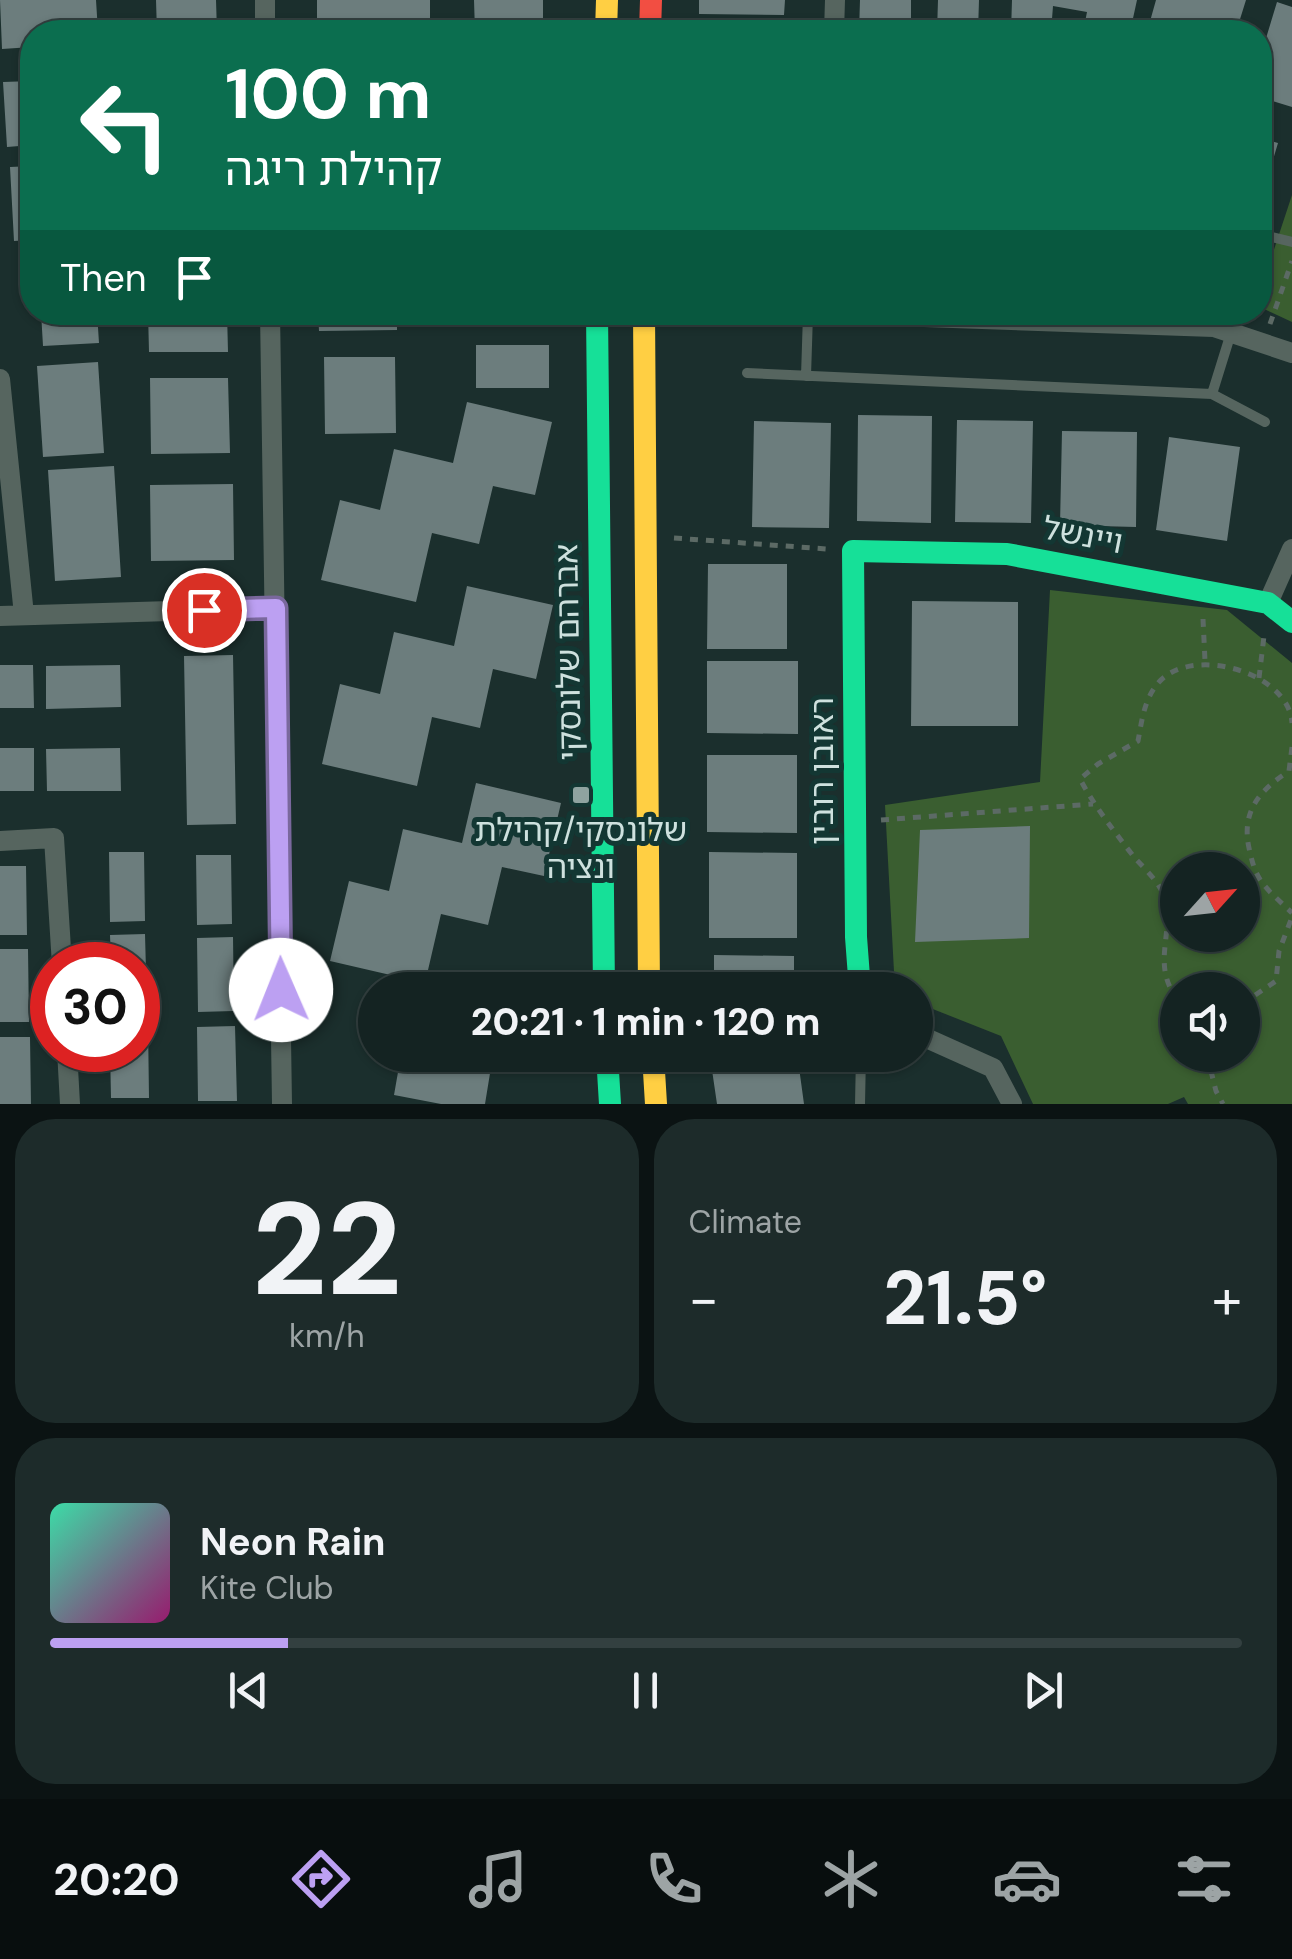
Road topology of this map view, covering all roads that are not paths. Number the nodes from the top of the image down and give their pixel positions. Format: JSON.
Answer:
{"nodes":[{"id":1,"x":270,"y":325,"type":"edge"},
{"id":2,"x":597,"y":325,"type":"edge"},
{"id":3,"x":641,"y":325,"type":"edge"},
{"id":4,"x":808,"y":325,"type":"edge"},
{"id":5,"x":1156,"y":325,"type":"edge"},
{"id":6,"x":1231,"y":333,"type":"junction"},
{"id":7,"x":1292,"y":353,"type":"edge"},
{"id":8,"x":747,"y":373,"type":"dead end"},
{"id":9,"x":806,"y":376,"type":"junction"},
{"id":10,"x":0,"y":379,"type":"edge"},
{"id":11,"x":1212,"y":394,"type":"junction"},
{"id":12,"x":1265,"y":422,"type":"dead end"},
{"id":13,"x":854,"y":550,"type":"joint"},
{"id":14,"x":1292,"y":550,"type":"edge"},
{"id":15,"x":1268,"y":603,"type":"junction"},
{"id":16,"x":276,"y":608,"type":"junction"},
{"id":17,"x":24,"y":615,"type":"junction"},
{"id":18,"x":0,"y":616,"type":"edge"},
{"id":19,"x":1292,"y":622,"type":"edge"},
{"id":20,"x":0,"y":840,"type":"edge"},
{"id":21,"x":61,"y":942,"type":"edge"},
{"id":22,"x":604,"y":972,"type":"edge"},
{"id":23,"x":649,"y":972,"type":"edge"},
{"id":24,"x":859,"y":972,"type":"edge"},
{"id":25,"x":933,"y":1041,"type":"edge"},
{"id":26,"x":68,"y":1072,"type":"edge"},
{"id":27,"x":609,"y":1072,"type":"edge"},
{"id":28,"x":654,"y":1072,"type":"edge"},
{"id":29,"x":861,"y":1072,"type":"edge"},
{"id":30,"x":70,"y":1104,"type":"edge"},
{"id":31,"x":282,"y":1104,"type":"edge"},
{"id":32,"x":610,"y":1104,"type":"edge"},
{"id":33,"x":656,"y":1104,"type":"edge"},
{"id":34,"x":860,"y":1104,"type":"edge"},
{"id":35,"x":1012,"y":1104,"type":"edge"}],
"edges":[{"from":1,"to":16,"type":"street"},
{"from":2,"to":22,"type":"street","name":"אברהם שלונסקי"},
{"from":3,"to":23,"type":"street"},
{"from":4,"to":9,"type":"lane"},
{"from":5,"to":6,"type":"street"},
{"from":6,"to":7,"type":"street"},
{"from":6,"to":11,"type":"lane"},
{"from":8,"to":9,"type":"lane"},
{"from":9,"to":11,"type":"lane"},
{"from":10,"to":17,"type":"street"},
{"from":11,"to":12,"type":"lane"},
{"from":13,"to":15,"type":"street","name":"ויינשל"},
{"from":13,"to":24,"type":"street","name":"ראובן רובין"},
{"from":14,"to":15,"type":"street"},
{"from":15,"to":19,"type":"street","name":"ויינשל"},
{"from":16,"to":17,"type":"street"},
{"from":16,"to":31,"type":"street"},
{"from":17,"to":18,"type":"street"},
{"from":20,"to":21,"type":"street"},
{"from":25,"to":35,"type":"street"},
{"from":26,"to":30,"type":"street"},
{"from":27,"to":32,"type":"street"},
{"from":28,"to":33,"type":"street"},
{"from":29,"to":34,"type":"lane"}]}
